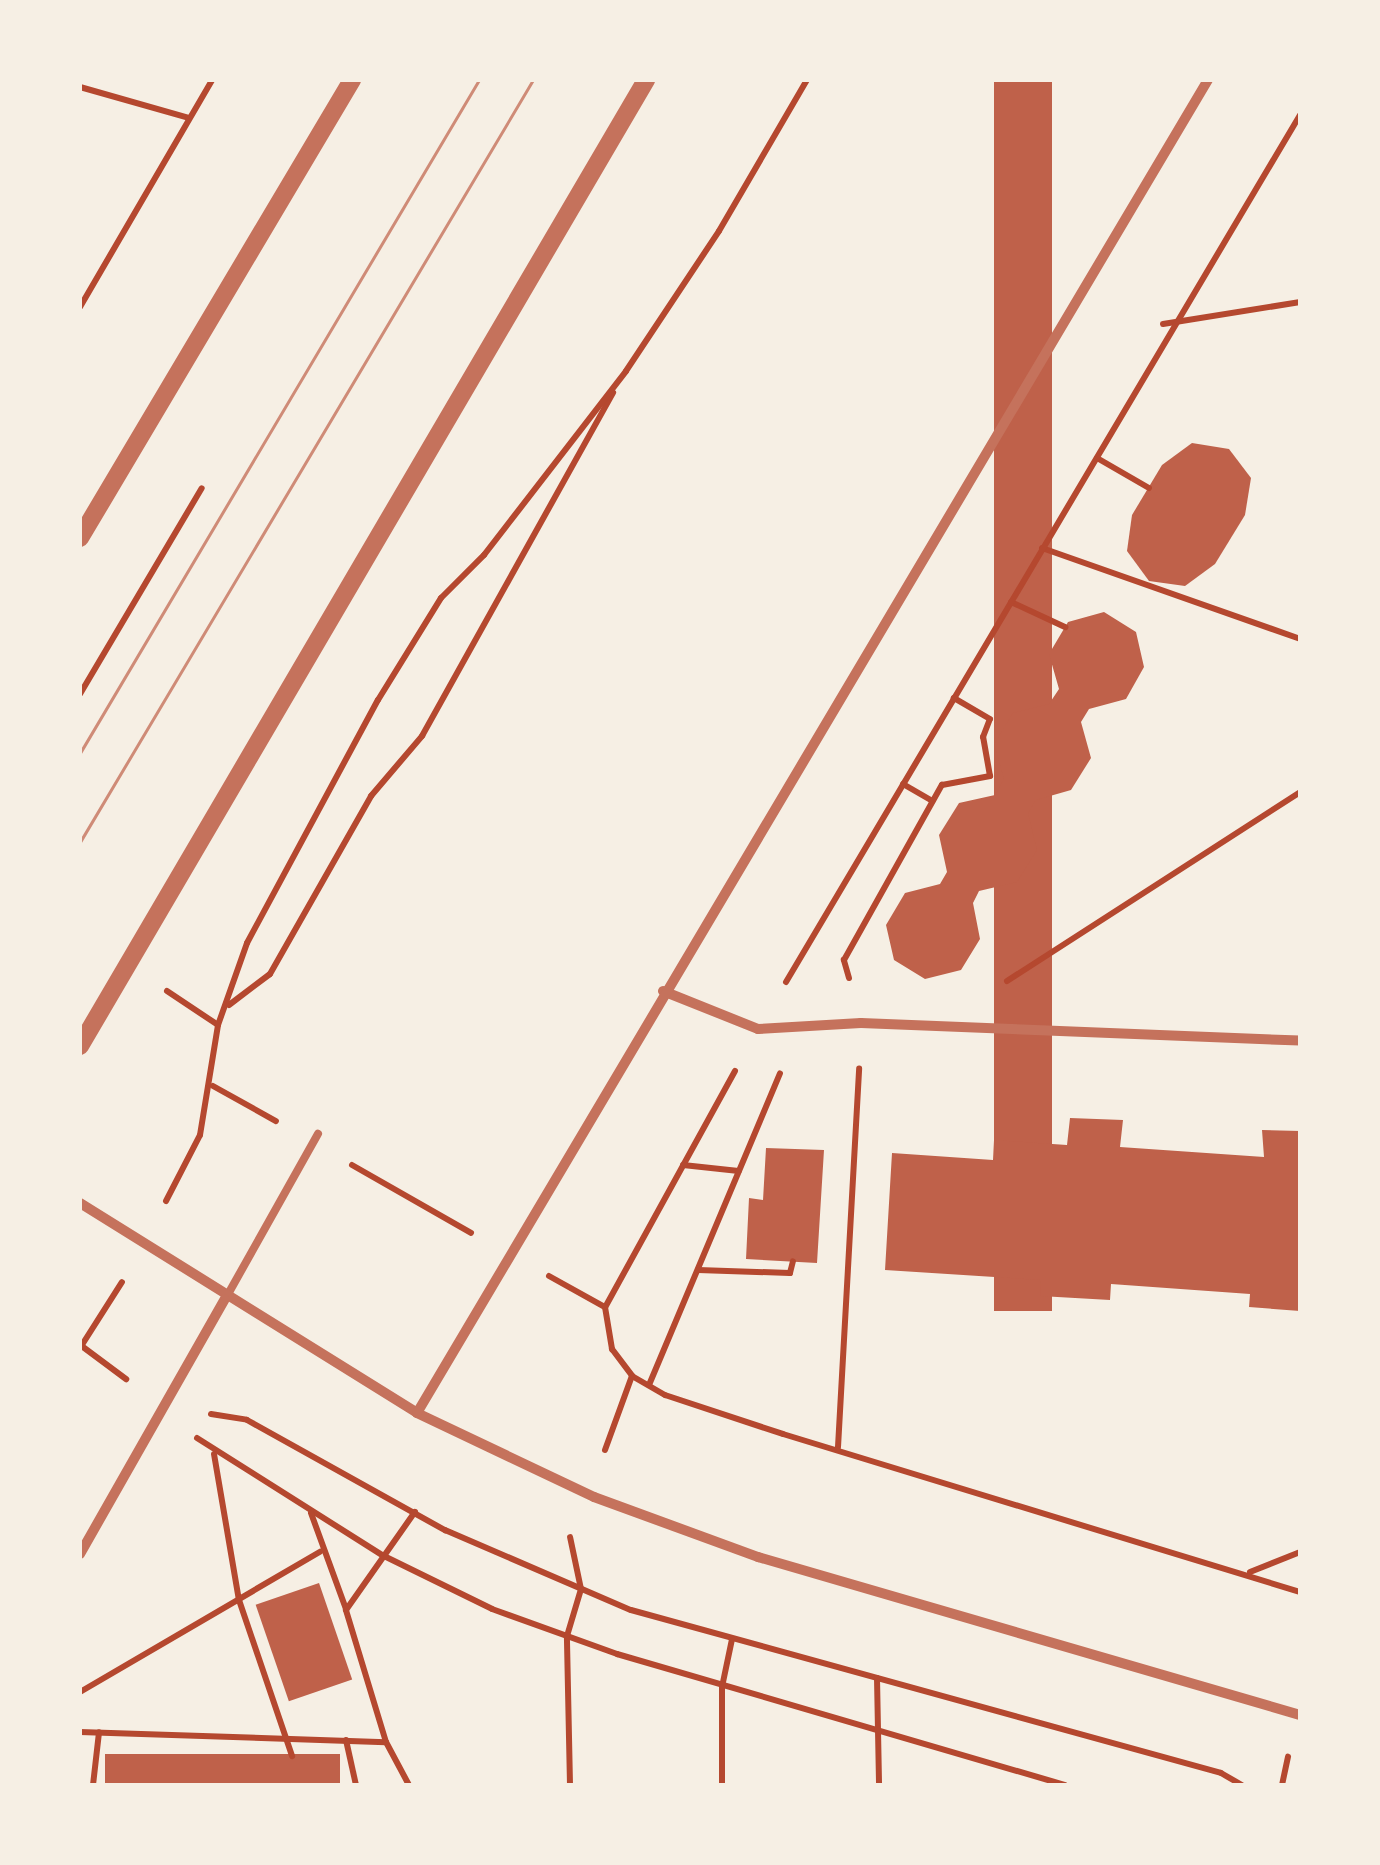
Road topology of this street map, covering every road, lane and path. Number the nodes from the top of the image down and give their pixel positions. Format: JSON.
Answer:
{"nodes":[{"id":1,"x":212,"y":80,"type":"edge"},
{"id":2,"x":352,"y":80,"type":"edge"},
{"id":3,"x":646,"y":80,"type":"edge"},
{"id":4,"x":807,"y":80,"type":"edge"},
{"id":5,"x":1208,"y":80,"type":"edge"},
{"id":6,"x":80,"y":87,"type":"edge"},
{"id":7,"x":1300,"y":115,"type":"edge"},
{"id":8,"x":189,"y":118,"type":"junction"},
{"id":9,"x":1300,"y":302,"type":"edge"},
{"id":10,"x":80,"y":307,"type":"edge"},
{"id":11,"x":1178,"y":322,"type":"junction"},
{"id":12,"x":1164,"y":324,"type":"dead end"},
{"id":13,"x":626,"y":371,"type":"junction"},
{"id":14,"x":1097,"y":458,"type":"junction"},
{"id":15,"x":202,"y":488,"type":"dead end"},
{"id":16,"x":1148,"y":488,"type":"dead end"},
{"id":17,"x":80,"y":538,"type":"edge"},
{"id":18,"x":1042,"y":548,"type":"junction"},
{"id":19,"x":1010,"y":602,"type":"junction"},
{"id":20,"x":1066,"y":627,"type":"dead end"},
{"id":21,"x":1300,"y":639,"type":"edge"},
{"id":22,"x":80,"y":694,"type":"edge"},
{"id":23,"x":954,"y":698,"type":"junction"},
{"id":24,"x":903,"y":784,"type":"junction"},
{"id":25,"x":1300,"y":792,"type":"edge"},
{"id":26,"x":933,"y":801,"type":"junction"},
{"id":27,"x":663,"y":991,"type":"junction"},
{"id":28,"x":228,"y":1006,"type":"junction"},
{"id":29,"x":861,"y":1023,"type":"junction"},
{"id":30,"x":799,"y":1026,"type":"junction"},
{"id":31,"x":935,"y":1028,"type":"junction"},
{"id":32,"x":758,"y":1029,"type":"junction"},
{"id":33,"x":1300,"y":1041,"type":"edge"},
{"id":34,"x":80,"y":1046,"type":"edge"},
{"id":35,"x":318,"y":1134,"type":"dead end"},
{"id":36,"x":684,"y":1165,"type":"junction"},
{"id":37,"x":739,"y":1171,"type":"junction"},
{"id":38,"x":80,"y":1203,"type":"edge"},
{"id":39,"x":144,"y":1244,"type":"junction"},
{"id":40,"x":792,"y":1261,"type":"dead end"},
{"id":41,"x":536,"y":1269,"type":"dead end"},
{"id":42,"x":698,"y":1270,"type":"junction"},
{"id":43,"x":225,"y":1298,"type":"junction"},
{"id":44,"x":604,"y":1307,"type":"junction"},
{"id":45,"x":80,"y":1348,"type":"edge"},
{"id":46,"x":632,"y":1376,"type":"junction"},
{"id":47,"x":649,"y":1386,"type":"junction"},
{"id":48,"x":165,"y":1407,"type":"junction"},
{"id":49,"x":417,"y":1413,"type":"junction"},
{"id":50,"x":838,"y":1447,"type":"junction"},
{"id":51,"x":213,"y":1453,"type":"junction"},
{"id":52,"x":603,"y":1456,"type":"dead end"},
{"id":53,"x":311,"y":1512,"type":"junction"},
{"id":54,"x":416,"y":1512,"type":"junction"},
{"id":55,"x":569,"y":1531,"type":"dead end"},
{"id":56,"x":320,"y":1552,"type":"junction"},
{"id":57,"x":1300,"y":1552,"type":"edge"},
{"id":58,"x":80,"y":1554,"type":"edge"},
{"id":59,"x":384,"y":1556,"type":"junction"},
{"id":60,"x":1248,"y":1574,"type":"junction"},
{"id":61,"x":581,"y":1588,"type":"junction"},
{"id":62,"x":1300,"y":1592,"type":"edge"},
{"id":63,"x":239,"y":1600,"type":"junction"},
{"id":64,"x":346,"y":1610,"type":"junction"},
{"id":65,"x":567,"y":1636,"type":"junction"},
{"id":66,"x":732,"y":1639,"type":"junction"},
{"id":67,"x":877,"y":1678,"type":"junction"},
{"id":68,"x":722,"y":1687,"type":"junction"},
{"id":69,"x":80,"y":1692,"type":"edge"},
{"id":70,"x":1300,"y":1715,"type":"edge"},
{"id":71,"x":80,"y":1732,"type":"edge"},
{"id":72,"x":100,"y":1732,"type":"junction"},
{"id":73,"x":883,"y":1736,"type":"junction"},
{"id":74,"x":285,"y":1739,"type":"junction"},
{"id":75,"x":346,"y":1740,"type":"junction"},
{"id":76,"x":386,"y":1742,"type":"junction"},
{"id":77,"x":292,"y":1756,"type":"dead end"},
{"id":78,"x":1045,"y":1782,"type":"edge"},
{"id":79,"x":93,"y":1785,"type":"edge"},
{"id":80,"x":356,"y":1785,"type":"edge"},
{"id":81,"x":409,"y":1785,"type":"edge"},
{"id":82,"x":570,"y":1785,"type":"edge"},
{"id":83,"x":722,"y":1785,"type":"edge"},
{"id":84,"x":879,"y":1785,"type":"edge"},
{"id":85,"x":1065,"y":1785,"type":"edge"},
{"id":86,"x":1242,"y":1785,"type":"edge"}],
"edges":[{"from":1,"to":8,"type":"path"},
{"from":2,"to":17,"type":"street"},
{"from":3,"to":34,"type":"street"},
{"from":4,"to":13,"type":"path"},
{"from":5,"to":27,"type":"street"},
{"from":6,"to":8,"type":"path"},
{"from":7,"to":11,"type":"path"},
{"from":8,"to":10,"type":"path"},
{"from":9,"to":11,"type":"path"},
{"from":11,"to":12,"type":"path"},
{"from":11,"to":14,"type":"path"},
{"from":13,"to":28,"type":"path"},
{"from":13,"to":28,"type":"path"},
{"from":14,"to":16,"type":"path"},
{"from":14,"to":18,"type":"path"},
{"from":15,"to":22,"type":"path"},
{"from":18,"to":19,"type":"path"},
{"from":18,"to":21,"type":"path"},
{"from":19,"to":20,"type":"path"},
{"from":19,"to":23,"type":"path"},
{"from":23,"to":24,"type":"path"},
{"from":23,"to":26,"type":"path"},
{"from":24,"to":26,"type":"path"},
{"from":24,"to":32,"type":"path"},
{"from":25,"to":31,"type":"path"},
{"from":26,"to":29,"type":"path"},
{"from":27,"to":32,"type":"street"},
{"from":27,"to":49,"type":"street"},
{"from":28,"to":39,"type":"path"},
{"from":29,"to":30,"type":"street"},
{"from":29,"to":31,"type":"street"},
{"from":29,"to":50,"type":"path"},
{"from":30,"to":32,"type":"street"},
{"from":30,"to":37,"type":"path"},
{"from":31,"to":33,"type":"street"},
{"from":32,"to":36,"type":"path"},
{"from":35,"to":43,"type":"lane"},
{"from":36,"to":37,"type":"path"},
{"from":36,"to":44,"type":"path"},
{"from":37,"to":42,"type":"path"},
{"from":38,"to":39,"type":"street"},
{"from":39,"to":43,"type":"street"},
{"from":39,"to":45,"type":"path"},
{"from":40,"to":42,"type":"path"},
{"from":41,"to":44,"type":"path"},
{"from":42,"to":47,"type":"path"},
{"from":43,"to":48,"type":"street"},
{"from":43,"to":49,"type":"street"},
{"from":44,"to":46,"type":"path"},
{"from":46,"to":47,"type":"path"},
{"from":46,"to":52,"type":"path"},
{"from":47,"to":50,"type":"path"},
{"from":48,"to":51,"type":"path"},
{"from":48,"to":54,"type":"path"},
{"from":48,"to":58,"type":"street"},
{"from":49,"to":70,"type":"street"},
{"from":50,"to":60,"type":"path"},
{"from":51,"to":53,"type":"path"},
{"from":51,"to":63,"type":"path"},
{"from":53,"to":56,"type":"path"},
{"from":53,"to":59,"type":"path"},
{"from":54,"to":59,"type":"path"},
{"from":54,"to":61,"type":"path"},
{"from":55,"to":61,"type":"path"},
{"from":56,"to":63,"type":"path"},
{"from":56,"to":64,"type":"path"},
{"from":57,"to":60,"type":"path"},
{"from":59,"to":64,"type":"path"},
{"from":59,"to":65,"type":"path"},
{"from":60,"to":62,"type":"path"},
{"from":61,"to":65,"type":"path"},
{"from":61,"to":66,"type":"path"},
{"from":63,"to":69,"type":"path"},
{"from":63,"to":74,"type":"path"},
{"from":64,"to":76,"type":"path"},
{"from":65,"to":68,"type":"path"},
{"from":65,"to":82,"type":"path"},
{"from":66,"to":67,"type":"path"},
{"from":66,"to":68,"type":"path"},
{"from":67,"to":73,"type":"path"},
{"from":67,"to":86,"type":"path"},
{"from":68,"to":73,"type":"path"},
{"from":68,"to":83,"type":"path"},
{"from":71,"to":72,"type":"path"},
{"from":72,"to":74,"type":"path"},
{"from":72,"to":79,"type":"path"},
{"from":73,"to":78,"type":"path"},
{"from":73,"to":84,"type":"path"},
{"from":74,"to":75,"type":"path"},
{"from":74,"to":77,"type":"path"},
{"from":75,"to":76,"type":"path"},
{"from":75,"to":80,"type":"path"},
{"from":76,"to":81,"type":"path"},
{"from":78,"to":85,"type":"path"}]}
